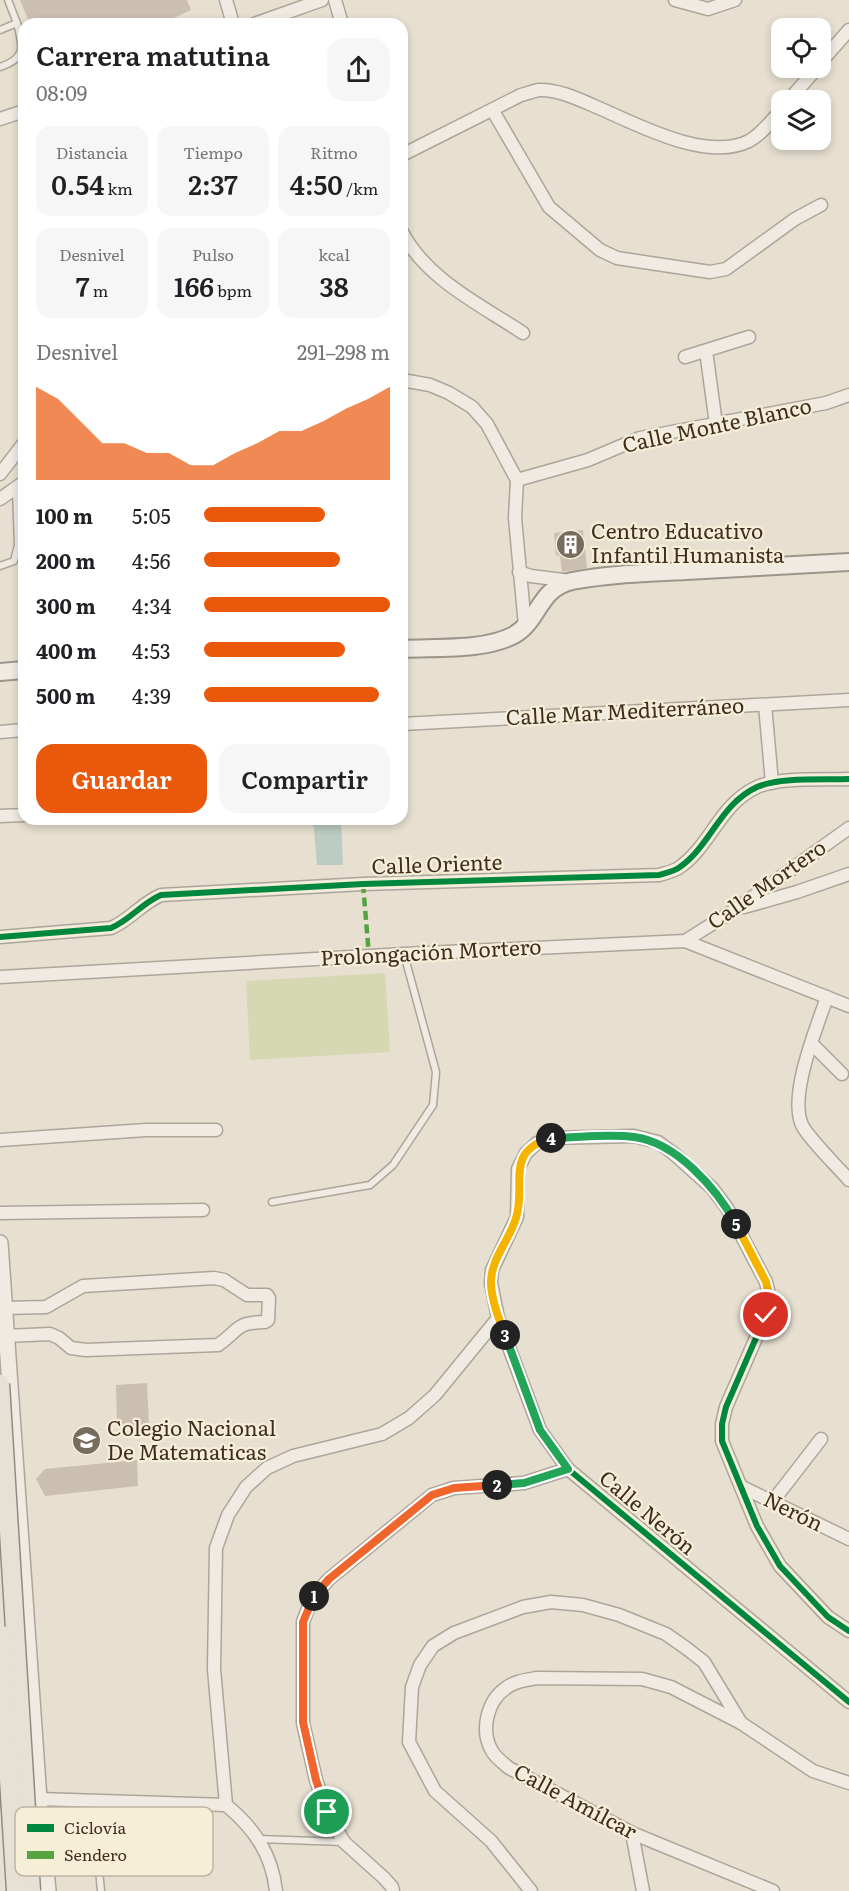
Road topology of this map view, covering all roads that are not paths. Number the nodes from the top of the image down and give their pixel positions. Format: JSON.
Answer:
{"nodes":[{"id":1,"x":8,"y":0,"type":"edge"},
{"id":2,"x":226,"y":0,"type":"edge"},
{"id":3,"x":322,"y":0,"type":"edge"},
{"id":4,"x":335,"y":0,"type":"edge"},
{"id":5,"x":675,"y":0,"type":"edge"},
{"id":6,"x":735,"y":0,"type":"edge"},
{"id":7,"x":231,"y":18,"type":"edge"},
{"id":8,"x":271,"y":18,"type":"edge"},
{"id":9,"x":340,"y":18,"type":"edge"},
{"id":10,"x":17,"y":23,"type":"junction"},
{"id":11,"x":18,"y":27,"type":"edge"},
{"id":12,"x":0,"y":30,"type":"edge"},
{"id":13,"x":849,"y":30,"type":"edge"},
{"id":14,"x":831,"y":50,"type":"edge"},
{"id":15,"x":18,"y":56,"type":"edge"},
{"id":16,"x":0,"y":67,"type":"edge"},
{"id":17,"x":808,"y":78,"type":"edge"},
{"id":18,"x":798,"y":90,"type":"edge"},
{"id":19,"x":493,"y":111,"type":"junction"},
{"id":20,"x":18,"y":113,"type":"edge"},
{"id":21,"x":0,"y":119,"type":"edge"},
{"id":22,"x":771,"y":121,"type":"edge"},
{"id":23,"x":408,"y":152,"type":"edge"},
{"id":24,"x":821,"y":205,"type":"dead end"},
{"id":25,"x":408,"y":241,"type":"edge"},
{"id":26,"x":523,"y":333,"type":"dead end"},
{"id":27,"x":749,"y":337,"type":"dead end"},
{"id":28,"x":706,"y":351,"type":"junction"},
{"id":29,"x":685,"y":357,"type":"dead end"},
{"id":30,"x":408,"y":381,"type":"edge"},
{"id":31,"x":849,"y":395,"type":"edge"},
{"id":32,"x":716,"y":424,"type":"junction"},
{"id":33,"x":18,"y":451,"type":"edge"},
{"id":34,"x":0,"y":474,"type":"edge"},
{"id":35,"x":517,"y":480,"type":"junction"},
{"id":36,"x":18,"y":486,"type":"edge"},
{"id":37,"x":0,"y":499,"type":"edge"},
{"id":38,"x":18,"y":545,"type":"edge"},
{"id":39,"x":849,"y":562,"type":"edge"},
{"id":40,"x":0,"y":566,"type":"edge"},
{"id":41,"x":519,"y":572,"type":"junction"},
{"id":42,"x":573,"y":581,"type":"junction"},
{"id":43,"x":525,"y":626,"type":"junction"},
{"id":44,"x":408,"y":649,"type":"edge"},
{"id":45,"x":18,"y":670,"type":"edge"},
{"id":46,"x":0,"y":672,"type":"edge"},
{"id":47,"x":849,"y":700,"type":"edge"},
{"id":48,"x":765,"y":705,"type":"junction"},
{"id":49,"x":408,"y":724,"type":"edge"},
{"id":50,"x":18,"y":730,"type":"edge"},
{"id":51,"x":0,"y":732,"type":"edge"},
{"id":52,"x":849,"y":779,"type":"edge"},
{"id":53,"x":772,"y":783,"type":"junction"},
{"id":54,"x":18,"y":815,"type":"edge"},
{"id":55,"x":0,"y":816,"type":"edge"},
{"id":56,"x":849,"y":828,"type":"edge"},
{"id":57,"x":849,"y":874,"type":"edge"},
{"id":58,"x":736,"y":909,"type":"junction"},
{"id":59,"x":0,"y":937,"type":"edge"},
{"id":60,"x":686,"y":941,"type":"junction"},
{"id":61,"x":404,"y":954,"type":"junction"},
{"id":62,"x":0,"y":977,"type":"edge"},
{"id":63,"x":827,"y":997,"type":"junction"},
{"id":64,"x":849,"y":1006,"type":"edge"},
{"id":65,"x":812,"y":1044,"type":"junction"},
{"id":66,"x":842,"y":1074,"type":"dead end"},
{"id":67,"x":216,"y":1130,"type":"dead end"},
{"id":68,"x":0,"y":1140,"type":"edge"},
{"id":69,"x":849,"y":1180,"type":"edge"},
{"id":70,"x":272,"y":1202,"type":"dead end"},
{"id":71,"x":203,"y":1210,"type":"dead end"},
{"id":72,"x":0,"y":1213,"type":"edge"},
{"id":73,"x":0,"y":1243,"type":"edge"},
{"id":74,"x":4,"y":1308,"type":"junction"},
{"id":75,"x":766,"y":1315,"type":"joint"},
{"id":76,"x":498,"y":1318,"type":"junction"},
{"id":77,"x":6,"y":1336,"type":"junction"},
{"id":78,"x":0,"y":1384,"type":"edge"},
{"id":79,"x":820,"y":1439,"type":"dead end"},
{"id":80,"x":568,"y":1469,"type":"junction"},
{"id":81,"x":742,"y":1487,"type":"junction"},
{"id":82,"x":773,"y":1501,"type":"junction"},
{"id":83,"x":849,"y":1539,"type":"edge"},
{"id":84,"x":849,"y":1631,"type":"edge"},
{"id":85,"x":0,"y":1634,"type":"edge"},
{"id":86,"x":849,"y":1702,"type":"edge"},
{"id":87,"x":741,"y":1723,"type":"junction"},
{"id":88,"x":849,"y":1783,"type":"edge"},
{"id":89,"x":0,"y":1797,"type":"edge"},
{"id":90,"x":39,"y":1799,"type":"junction"},
{"id":91,"x":226,"y":1805,"type":"junction"},
{"id":92,"x":26,"y":1807,"type":"edge"},
{"id":93,"x":40,"y":1807,"type":"edge"},
{"id":94,"x":632,"y":1833,"type":"junction"},
{"id":95,"x":259,"y":1839,"type":"junction"},
{"id":96,"x":344,"y":1842,"type":"junction"},
{"id":97,"x":15,"y":1875,"type":"edge"},
{"id":98,"x":15,"y":1876,"type":"edge"},
{"id":99,"x":30,"y":1876,"type":"edge"},
{"id":100,"x":46,"y":1876,"type":"edge"},
{"id":101,"x":100,"y":1876,"type":"edge"},
{"id":102,"x":16,"y":1891,"type":"edge"},
{"id":103,"x":31,"y":1891,"type":"edge"},
{"id":104,"x":48,"y":1891,"type":"edge"},
{"id":105,"x":101,"y":1891,"type":"edge"},
{"id":106,"x":276,"y":1891,"type":"edge"},
{"id":107,"x":393,"y":1891,"type":"edge"},
{"id":108,"x":531,"y":1891,"type":"edge"},
{"id":109,"x":643,"y":1891,"type":"edge"},
{"id":110,"x":773,"y":1891,"type":"edge"}],
"edges":[{"from":1,"to":10,"type":"lane"},
{"from":2,"to":7,"type":"street"},
{"from":3,"to":8,"type":"street"},
{"from":4,"to":9,"type":"street"},
{"from":5,"to":6,"type":"street"},
{"from":10,"to":11,"type":"lane"},
{"from":10,"to":12,"type":"lane"},
{"from":13,"to":14,"type":"street"},
{"from":15,"to":16,"type":"lane"},
{"from":17,"to":18,"type":"street"},
{"from":19,"to":22,"type":"street"},
{"from":19,"to":23,"type":"street"},
{"from":19,"to":24,"type":"street"},
{"from":20,"to":21,"type":"street"},
{"from":25,"to":26,"type":"street"},
{"from":27,"to":28,"type":"street"},
{"from":28,"to":29,"type":"street"},
{"from":28,"to":32,"type":"street"},
{"from":30,"to":35,"type":"street"},
{"from":31,"to":32,"type":"street","name":"Calle Monte Blanco"},
{"from":32,"to":35,"type":"street","name":"Calle Monte Blanco"},
{"from":33,"to":34,"type":"street"},
{"from":35,"to":41,"type":"street"},
{"from":36,"to":37,"type":"street"},
{"from":38,"to":40,"type":"lane"},
{"from":39,"to":42,"type":"main road"},
{"from":41,"to":42,"type":"street"},
{"from":41,"to":43,"type":"street"},
{"from":42,"to":43,"type":"main road"},
{"from":43,"to":44,"type":"main road"},
{"from":45,"to":46,"type":"main road"},
{"from":47,"to":48,"type":"street","name":"Calle Mar Mediterráneo"},
{"from":48,"to":49,"type":"street","name":"Calle Mar Mediterráneo"},
{"from":48,"to":53,"type":"street"},
{"from":50,"to":51,"type":"street"},
{"from":52,"to":53,"type":"street","name":"Calle Oriente"},
{"from":53,"to":59,"type":"street","name":"Calle Oriente"},
{"from":54,"to":55,"type":"street"},
{"from":56,"to":58,"type":"street","name":"Calle Mortero"},
{"from":57,"to":58,"type":"street"},
{"from":58,"to":60,"type":"street","name":"Calle Mortero"},
{"from":60,"to":61,"type":"street","name":"Prolongación Mortero"},
{"from":60,"to":63,"type":"street","name":"Prolongación Mortero"},
{"from":61,"to":62,"type":"street","name":"Prolongación Mortero"},
{"from":61,"to":70,"type":"lane"},
{"from":63,"to":64,"type":"street","name":"Prolongación Mortero"},
{"from":63,"to":65,"type":"street"},
{"from":65,"to":66,"type":"street"},
{"from":65,"to":69,"type":"street"},
{"from":67,"to":68,"type":"street"},
{"from":71,"to":72,"type":"street"},
{"from":73,"to":74,"type":"street"},
{"from":74,"to":77,"type":"street"},
{"from":74,"to":77,"type":"street"},
{"from":75,"to":76,"type":"street","name":"Calle Nerón"},
{"from":75,"to":81,"type":"street","name":"Nerón"},
{"from":76,"to":80,"type":"street","name":"Calle Nerón"},
{"from":76,"to":91,"type":"street"},
{"from":77,"to":90,"type":"street"},
{"from":78,"to":92,"type":"main road","bridge":true},
{"from":79,"to":82,"type":"street"},
{"from":80,"to":86,"type":"street","name":"Calle Nerón"},
{"from":80,"to":96,"type":"street"},
{"from":81,"to":82,"type":"street","name":"Nerón"},
{"from":81,"to":84,"type":"street"},
{"from":82,"to":83,"type":"street","name":"Nerón"},
{"from":85,"to":97,"type":"main road","bridge":true},
{"from":87,"to":88,"type":"street","name":"Calle Amílcar"},
{"from":87,"to":94,"type":"street","name":"Calle Amílcar"},
{"from":87,"to":108,"type":"street"},
{"from":89,"to":90,"type":"main road"},
{"from":90,"to":91,"type":"street"},
{"from":90,"to":93,"type":"street"},
{"from":91,"to":95,"type":"street"},
{"from":94,"to":109,"type":"street"},
{"from":94,"to":110,"type":"street","name":"Calle Amílcar"},
{"from":95,"to":96,"type":"lane"},
{"from":95,"to":106,"type":"street"},
{"from":96,"to":107,"type":"street"},
{"from":98,"to":102,"type":"main road","bridge":true},
{"from":99,"to":103,"type":"main road","bridge":true},
{"from":100,"to":104,"type":"street"},
{"from":101,"to":105,"type":"lane"}]}
